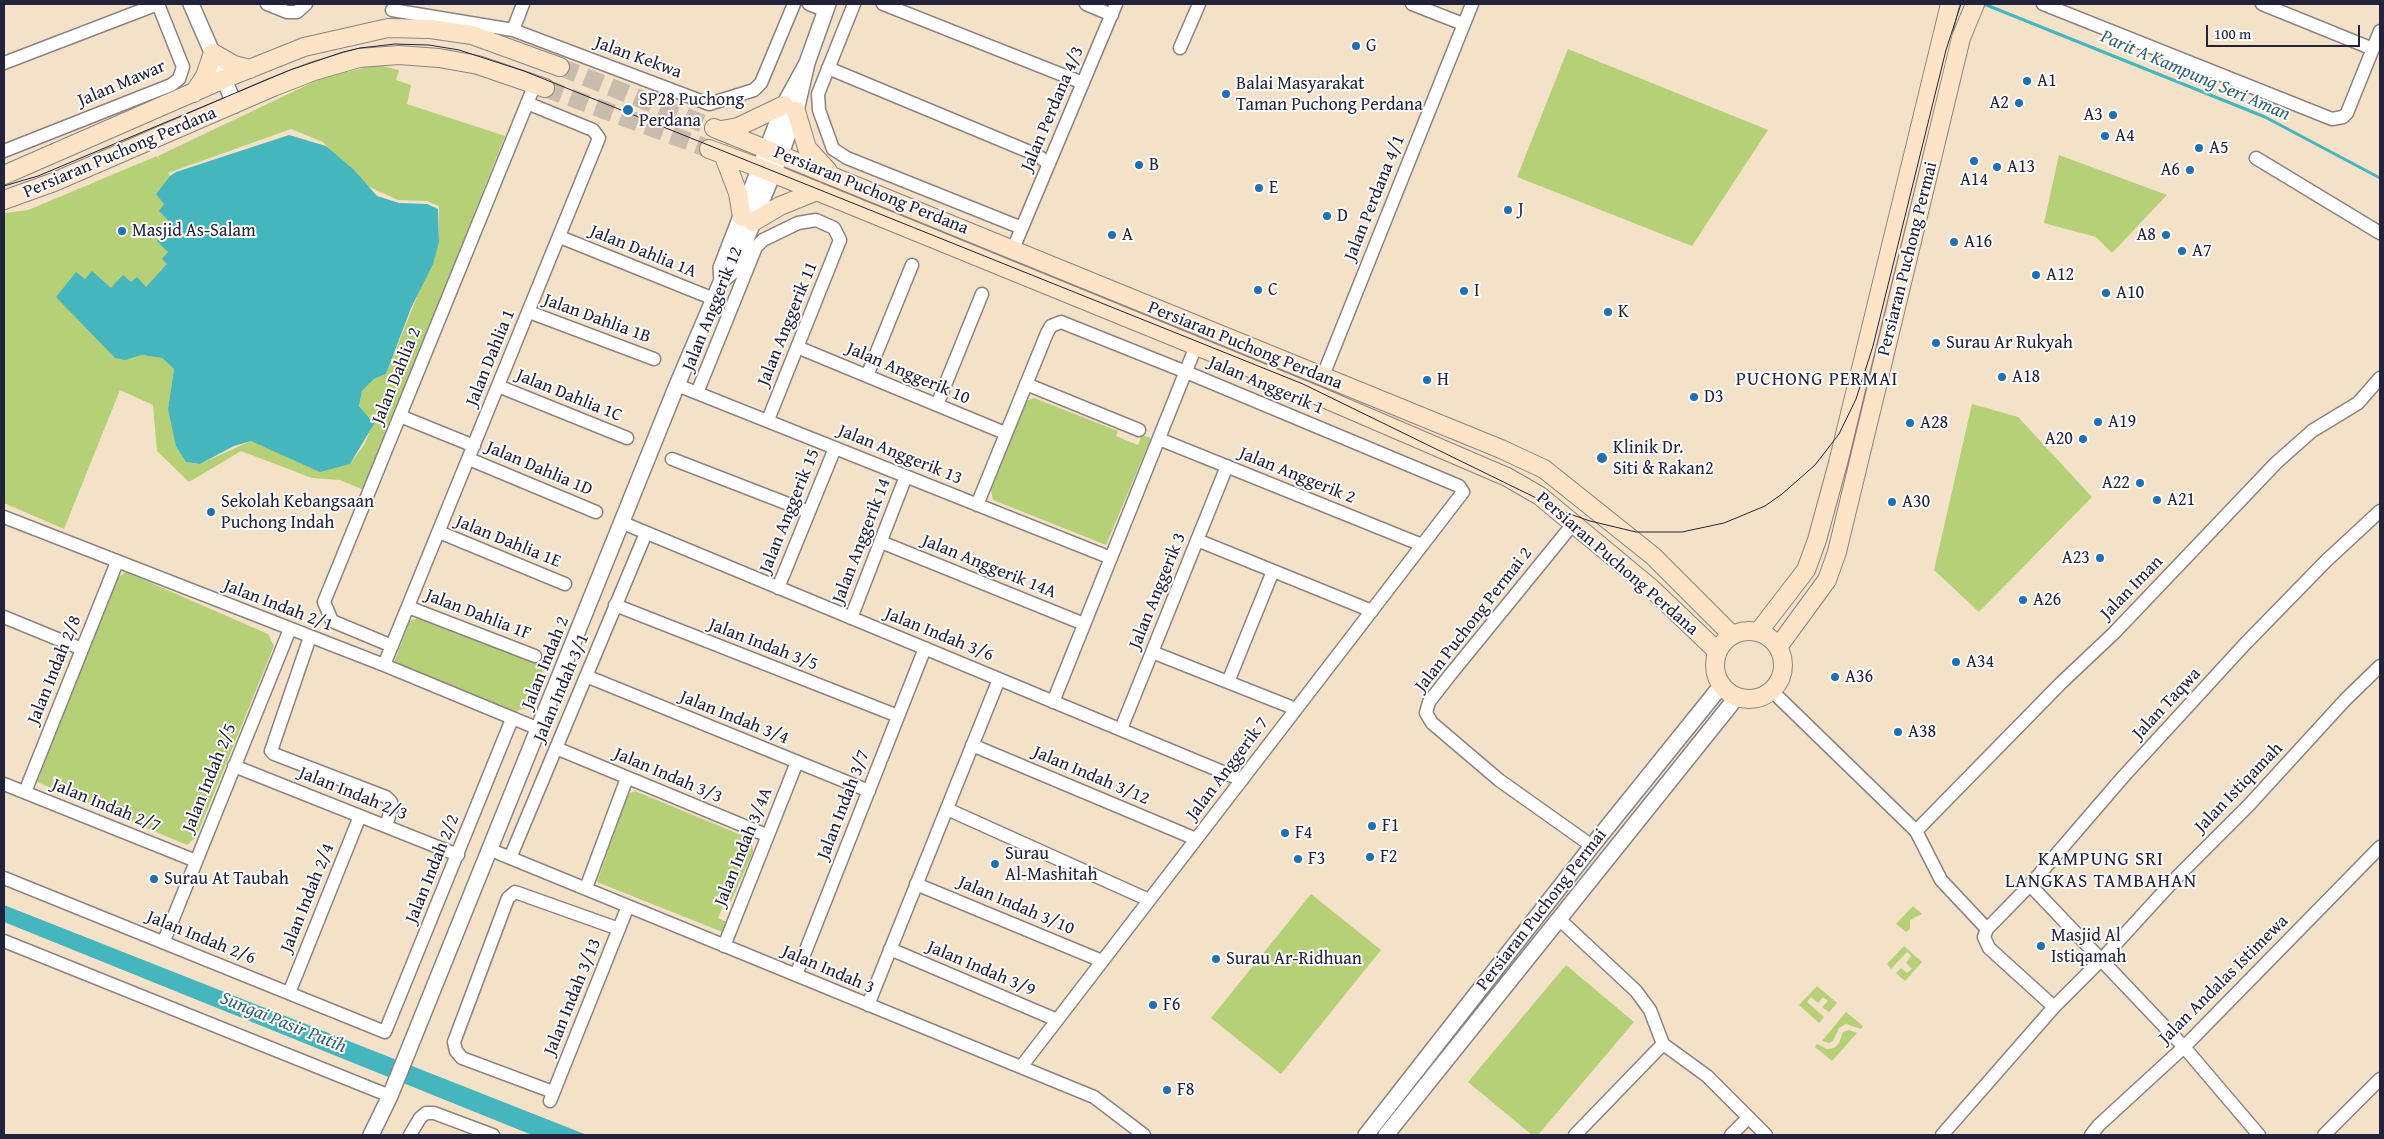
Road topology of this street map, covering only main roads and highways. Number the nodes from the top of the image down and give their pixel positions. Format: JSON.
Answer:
{"nodes":[{"id":1,"x":1975,"y":4,"type":"edge"},
{"id":2,"x":1949,"y":5,"type":"edge"},
{"id":3,"x":392,"y":14,"type":"edge"},
{"id":4,"x":560,"y":67,"type":"tunnel mouth"},
{"id":5,"x":250,"y":69,"type":"junction"},
{"id":6,"x":540,"y":86,"type":"tunnel mouth"},
{"id":7,"x":194,"y":93,"type":"junction"},
{"id":8,"x":4,"y":175,"type":"edge"},
{"id":9,"x":832,"y":175,"type":"junction"},
{"id":10,"x":816,"y":191,"type":"junction"},
{"id":11,"x":4,"y":200,"type":"edge"},
{"id":12,"x":1759,"y":631,"type":"junction"},
{"id":13,"x":1732,"y":635,"type":"junction"},
{"id":14,"x":1778,"y":647,"type":"junction"},
{"id":15,"x":1717,"y":652,"type":"junction"}],
"edges":[{"from":1,"to":14,"type":"main road","name":"Persiaran Puchong Permai"},
{"from":2,"to":12,"type":"main road","name":"Persiaran Puchong Permai"},
{"from":3,"to":4,"type":"main road","name":"Persiaran Puchong Perdana"},
{"from":3,"to":5,"type":"main road","name":"Persiaran Puchong Perdana"},
{"from":5,"to":7,"type":"main road","name":"Persiaran Puchong Perdana"},
{"from":5,"to":7,"type":"main road"},
{"from":6,"to":11,"type":"main road","name":"Persiaran Puchong Perdana"},
{"from":7,"to":8,"type":"main road","name":"Persiaran Puchong Perdana"},
{"from":9,"to":9,"type":"main road","name":"Persiaran Puchong Perdana"},
{"from":9,"to":13,"type":"main road","name":"Persiaran Puchong Perdana"},
{"from":10,"to":10,"type":"main road","name":"Persiaran Puchong Perdana"},
{"from":10,"to":15,"type":"main road","name":"Persiaran Puchong Perdana"},
{"from":12,"to":13,"type":"main road"},
{"from":12,"to":14,"type":"main road"},
{"from":13,"to":15,"type":"main road"},
{"from":14,"to":15,"type":"main road"}]}
